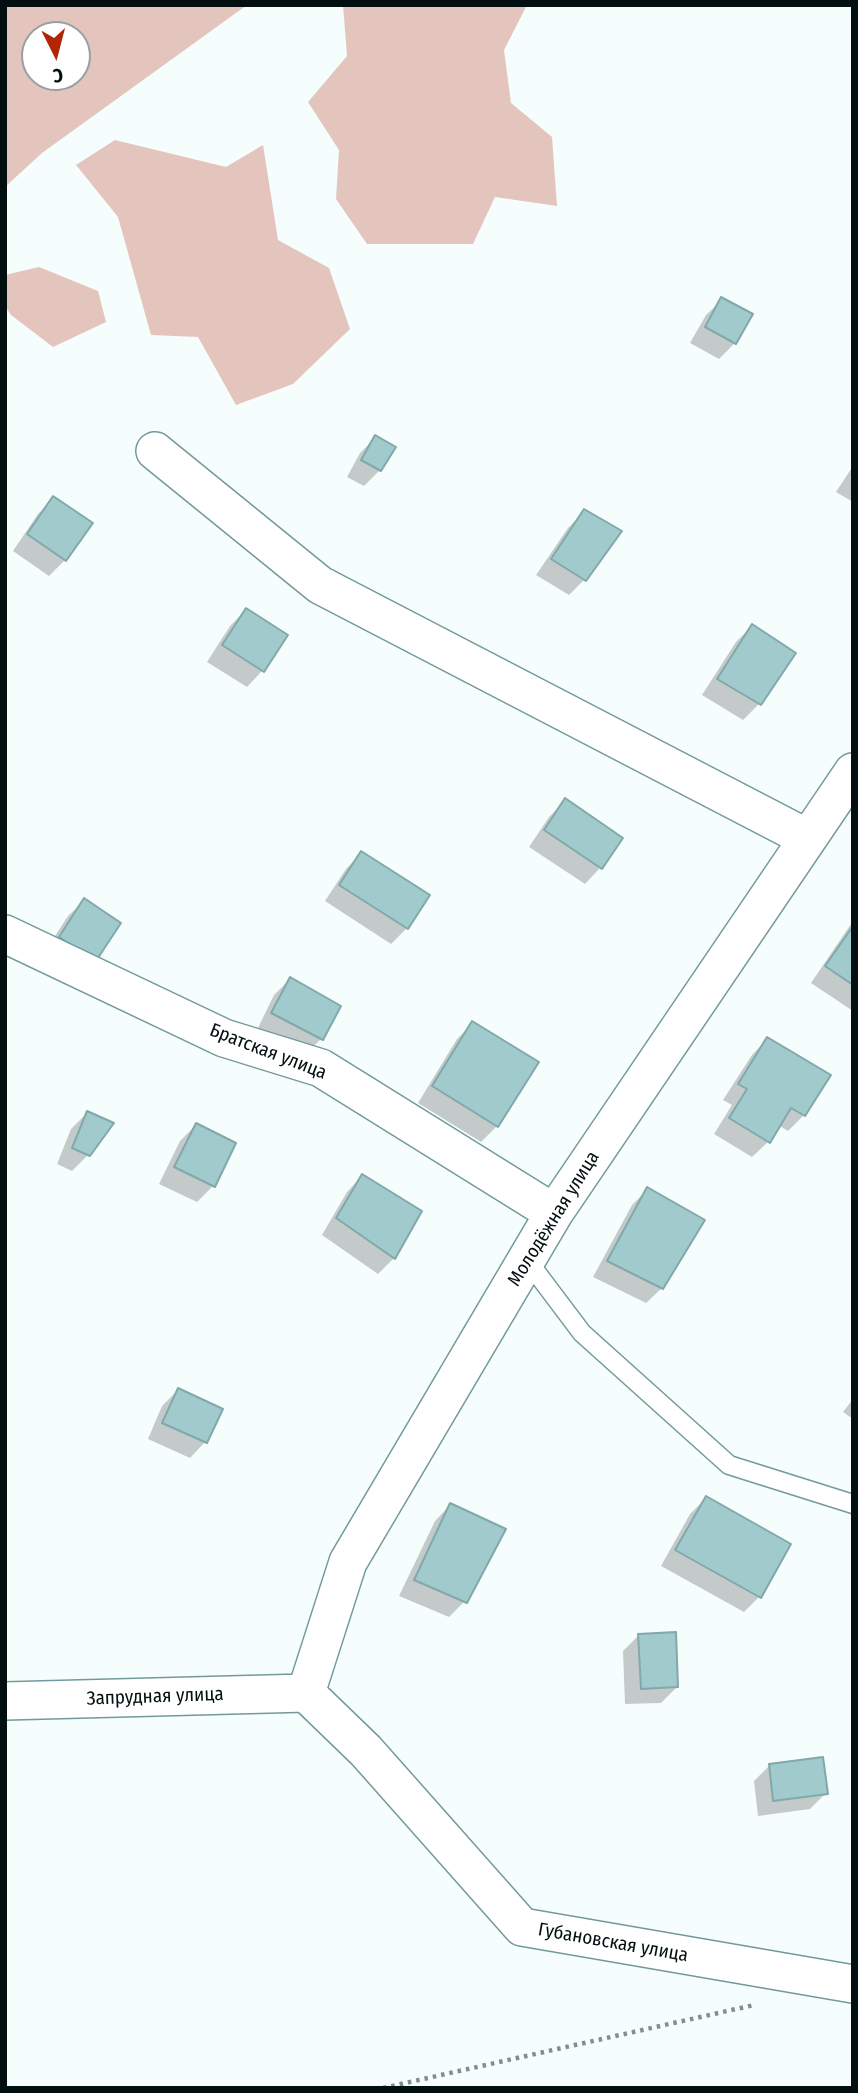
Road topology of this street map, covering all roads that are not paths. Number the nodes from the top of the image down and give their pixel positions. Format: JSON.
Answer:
{"nodes":[{"id":1,"x":155,"y":451,"type":"dead end"},
{"id":2,"x":853,"y":772,"type":"edge"},
{"id":3,"x":807,"y":838,"type":"junction"},
{"id":4,"x":5,"y":934,"type":"edge"},
{"id":5,"x":554,"y":1213,"type":"junction"},
{"id":6,"x":527,"y":1261,"type":"junction"},
{"id":7,"x":853,"y":1504,"type":"edge"},
{"id":8,"x":306,"y":1693,"type":"junction"},
{"id":9,"x":5,"y":1701,"type":"edge"},
{"id":10,"x":853,"y":1983,"type":"edge"}],
"edges":[{"from":1,"to":3,"type":"street"},
{"from":2,"to":3,"type":"street","name":"Молодёжная улица"},
{"from":3,"to":5,"type":"street","name":"Молодёжная улица"},
{"from":4,"to":5,"type":"street","name":"Братская улица"},
{"from":5,"to":6,"type":"street","name":"Молодёжная улица"},
{"from":6,"to":7,"type":"lane"},
{"from":6,"to":8,"type":"street","name":"Молодёжная улица"},
{"from":8,"to":9,"type":"street","name":"Запрудная улица"},
{"from":8,"to":10,"type":"street","name":"Губановская улица"}]}
